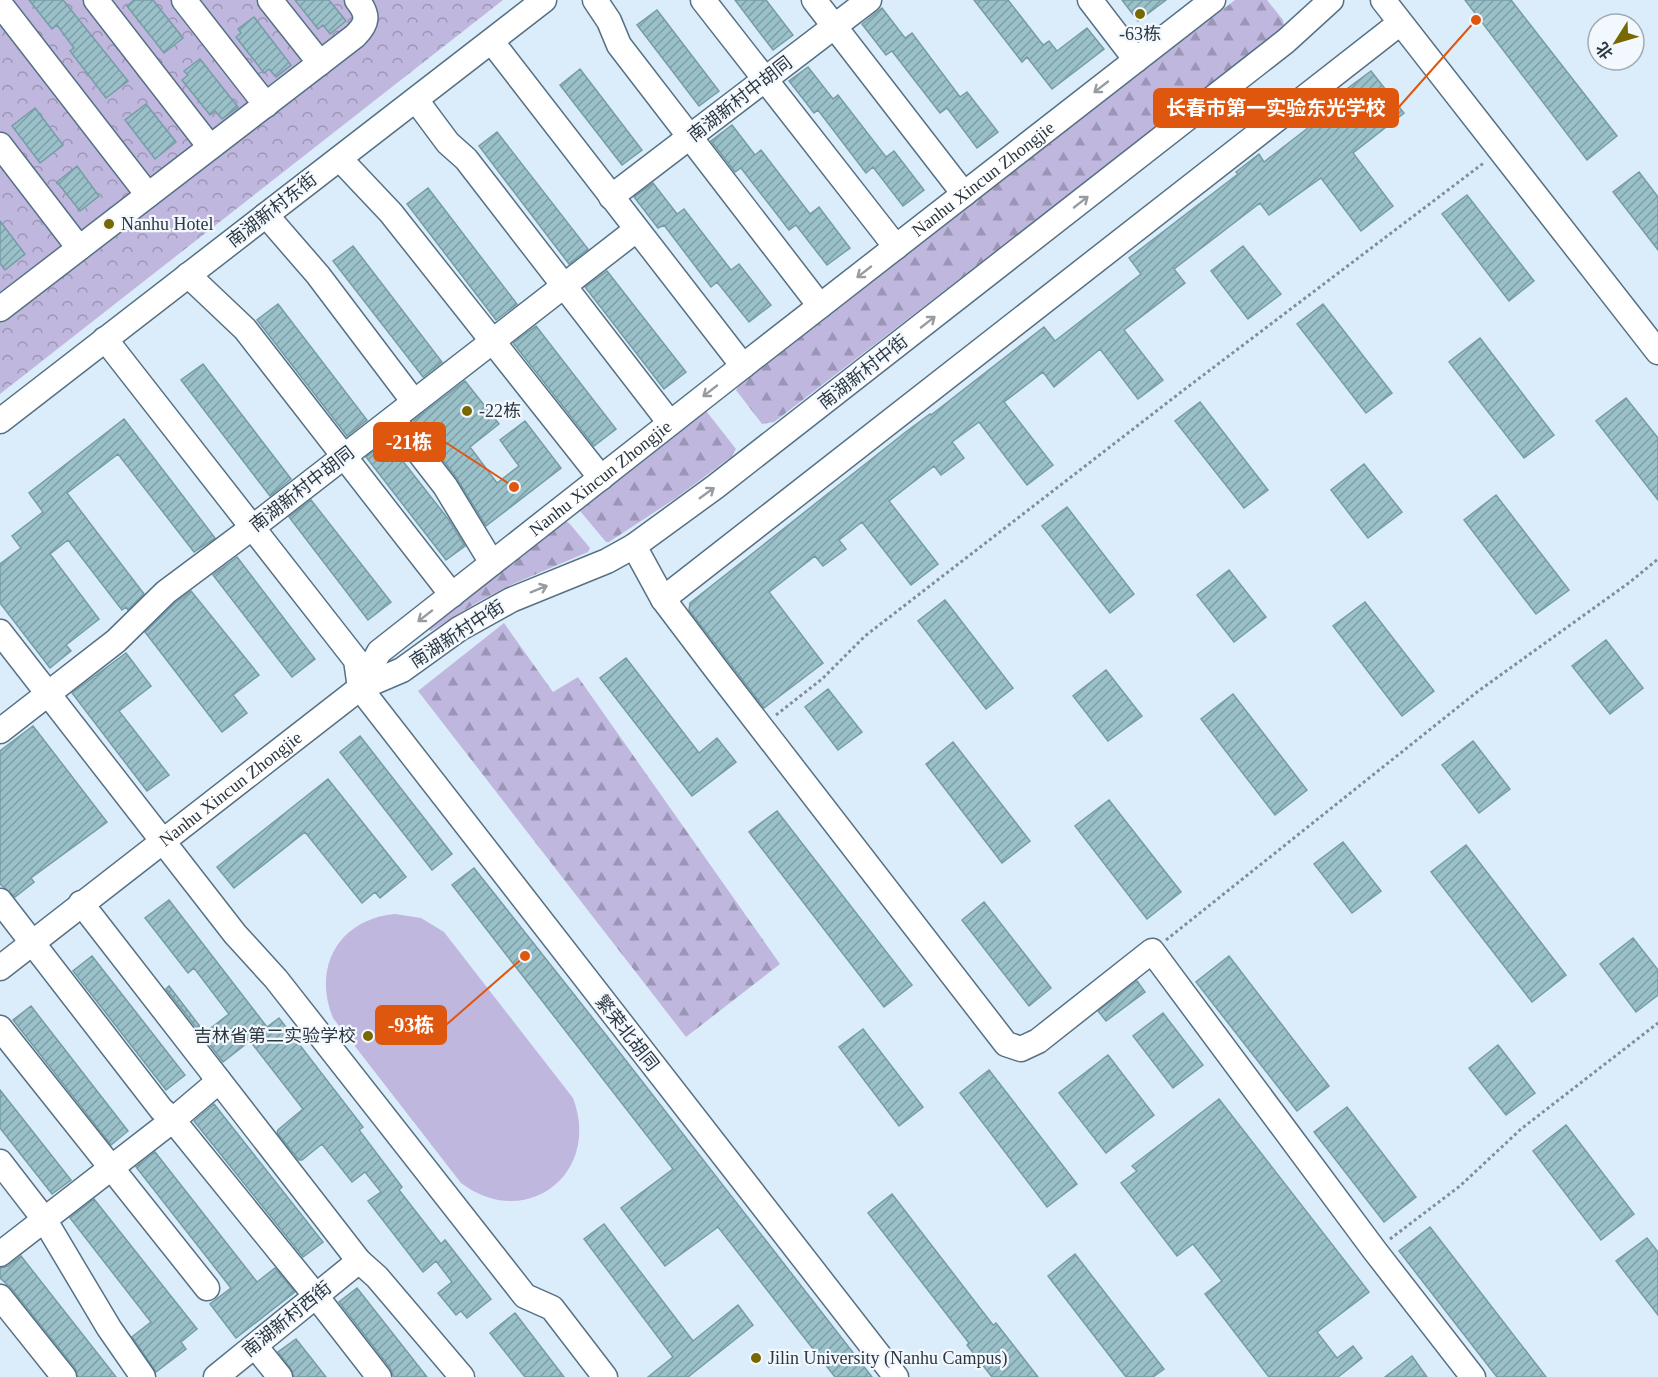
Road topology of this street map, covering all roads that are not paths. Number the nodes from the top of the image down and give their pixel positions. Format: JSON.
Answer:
{"nodes":[{"id":1,"x":96,"y":0,"type":"edge"},
{"id":2,"x":184,"y":0,"type":"edge"},
{"id":3,"x":270,"y":0,"type":"edge"},
{"id":4,"x":357,"y":0,"type":"edge"},
{"id":5,"x":544,"y":0,"type":"edge"},
{"id":6,"x":595,"y":0,"type":"edge"},
{"id":7,"x":703,"y":0,"type":"edge"},
{"id":8,"x":814,"y":0,"type":"edge"},
{"id":9,"x":869,"y":0,"type":"edge"},
{"id":10,"x":1090,"y":0,"type":"edge"},
{"id":11,"x":1331,"y":0,"type":"edge"},
{"id":12,"x":1383,"y":0,"type":"edge"},
{"id":13,"x":1211,"y":1,"type":"edge"},
{"id":14,"x":0,"y":4,"type":"edge"},
{"id":15,"x":1401,"y":23,"type":"junction"},
{"id":16,"x":834,"y":27,"type":"junction"},
{"id":17,"x":492,"y":42,"type":"junction"},
{"id":18,"x":1136,"y":60,"type":"junction"},
{"id":19,"x":320,"y":63,"type":"junction"},
{"id":20,"x":765,"y":79,"type":"junction"},
{"id":21,"x":416,"y":100,"type":"junction"},
{"id":22,"x":266,"y":105,"type":"junction"},
{"id":23,"x":689,"y":137,"type":"junction"},
{"id":24,"x":0,"y":145,"type":"edge"},
{"id":25,"x":210,"y":147,"type":"junction"},
{"id":26,"x":340,"y":159,"type":"junction"},
{"id":27,"x":964,"y":194,"type":"junction"},
{"id":28,"x":148,"y":195,"type":"junction"},
{"id":29,"x":611,"y":197,"type":"junction"},
{"id":30,"x":266,"y":215,"type":"junction"},
{"id":31,"x":636,"y":230,"type":"junction"},
{"id":32,"x":896,"y":247,"type":"junction"},
{"id":33,"x":79,"y":248,"type":"junction"},
{"id":34,"x":188,"y":275,"type":"junction"},
{"id":35,"x":564,"y":286,"type":"junction"},
{"id":36,"x":820,"y":306,"type":"junction"},
{"id":37,"x":1,"y":307,"type":"edge"},
{"id":38,"x":105,"y":339,"type":"junction"},
{"id":39,"x":493,"y":341,"type":"junction"},
{"id":40,"x":1658,"y":352,"type":"edge"},
{"id":41,"x":743,"y":366,"type":"junction"},
{"id":42,"x":414,"y":402,"type":"junction"},
{"id":43,"x":393,"y":419,"type":"junction"},
{"id":44,"x":0,"y":421,"type":"edge"},
{"id":45,"x":670,"y":423,"type":"junction"},
{"id":46,"x":344,"y":456,"type":"junction"},
{"id":47,"x":601,"y":478,"type":"junction"},
{"id":48,"x":253,"y":527,"type":"junction"},
{"id":49,"x":634,"y":546,"type":"junction"},
{"id":50,"x":492,"y":563,"type":"junction"},
{"id":51,"x":452,"y":595,"type":"junction"},
{"id":52,"x":663,"y":599,"type":"junction"},
{"id":53,"x":0,"y":632,"type":"edge"},
{"id":54,"x":360,"y":688,"type":"junction"},
{"id":55,"x":48,"y":694,"type":"junction"},
{"id":56,"x":0,"y":731,"type":"edge"},
{"id":57,"x":163,"y":840,"type":"junction"},
{"id":58,"x":0,"y":901,"type":"edge"},
{"id":59,"x":81,"y":903,"type":"junction"},
{"id":60,"x":32,"y":942,"type":"junction"},
{"id":61,"x":0,"y":968,"type":"edge"},
{"id":62,"x":0,"y":1028,"type":"edge"},
{"id":63,"x":219,"y":1081,"type":"junction"},
{"id":64,"x":173,"y":1120,"type":"junction"},
{"id":65,"x":0,"y":1162,"type":"edge"},
{"id":66,"x":111,"y":1168,"type":"junction"},
{"id":67,"x":44,"y":1219,"type":"junction"},
{"id":68,"x":0,"y":1254,"type":"edge"},
{"id":69,"x":359,"y":1261,"type":"junction"},
{"id":70,"x":207,"y":1288,"type":"dead end"},
{"id":71,"x":316,"y":1296,"type":"junction"},
{"id":72,"x":0,"y":1297,"type":"edge"},
{"id":73,"x":255,"y":1346,"type":"junction"},
{"id":74,"x":64,"y":1377,"type":"edge"},
{"id":75,"x":143,"y":1377,"type":"edge"},
{"id":76,"x":216,"y":1377,"type":"edge"},
{"id":77,"x":280,"y":1377,"type":"edge"},
{"id":78,"x":379,"y":1377,"type":"edge"},
{"id":79,"x":462,"y":1377,"type":"edge"},
{"id":80,"x":605,"y":1377,"type":"edge"},
{"id":81,"x":896,"y":1377,"type":"edge"},
{"id":82,"x":1473,"y":1377,"type":"edge"}],
"edges":[{"from":1,"to":25,"type":"street"},
{"from":2,"to":22,"type":"street"},
{"from":3,"to":19,"type":"street"},
{"from":4,"to":19,"type":"street"},
{"from":5,"to":17,"type":"street","name":"南湖新村东街"},
{"from":6,"to":23,"type":"street"},
{"from":7,"to":20,"type":"street"},
{"from":8,"to":16,"type":"street"},
{"from":9,"to":16,"type":"street","name":"南湖新村中胡同"},
{"from":10,"to":18,"type":"street"},
{"from":49,"to":11,"type":"street","name":"南湖新村中街","one_way":true},
{"from":12,"to":15,"type":"street"},
{"from":13,"to":18,"type":"street","name":"Nanhu Xincun Zhongjie"},
{"from":14,"to":28,"type":"street"},
{"from":15,"to":40,"type":"street"},
{"from":15,"to":52,"type":"street"},
{"from":16,"to":20,"type":"street","name":"南湖新村中胡同"},
{"from":16,"to":27,"type":"street"},
{"from":17,"to":21,"type":"street","name":"南湖新村东街"},
{"from":17,"to":29,"type":"street"},
{"from":18,"to":27,"type":"street","name":"Nanhu Xincun Zhongjie","one_way":true},
{"from":19,"to":22,"type":"street"},
{"from":20,"to":23,"type":"street","name":"南湖新村中胡同"},
{"from":20,"to":32,"type":"street"},
{"from":21,"to":26,"type":"street","name":"南湖新村东街"},
{"from":21,"to":35,"type":"street"},
{"from":22,"to":25,"type":"street"},
{"from":23,"to":29,"type":"street","name":"南湖新村中胡同"},
{"from":23,"to":36,"type":"street"},
{"from":24,"to":33,"type":"street"},
{"from":25,"to":28,"type":"street"},
{"from":26,"to":30,"type":"street","name":"南湖新村东街"},
{"from":26,"to":39,"type":"street"},
{"from":27,"to":32,"type":"street","name":"Nanhu Xincun Zhongjie"},
{"from":28,"to":33,"type":"street"},
{"from":29,"to":31,"type":"street"},
{"from":30,"to":34,"type":"street","name":"南湖新村东街"},
{"from":30,"to":42,"type":"street"},
{"from":31,"to":35,"type":"street","name":"南湖新村中胡同"},
{"from":31,"to":41,"type":"street"},
{"from":32,"to":36,"type":"street","name":"Nanhu Xincun Zhongjie","one_way":true},
{"from":33,"to":37,"type":"street"},
{"from":34,"to":38,"type":"street","name":"南湖新村东街"},
{"from":34,"to":46,"type":"street"},
{"from":35,"to":39,"type":"street","name":"南湖新村中胡同"},
{"from":35,"to":45,"type":"street"},
{"from":36,"to":41,"type":"street","name":"Nanhu Xincun Zhongjie"},
{"from":38,"to":44,"type":"street","name":"南湖新村东街"},
{"from":38,"to":48,"type":"street"},
{"from":39,"to":42,"type":"street","name":"南湖新村中胡同"},
{"from":39,"to":47,"type":"street"},
{"from":41,"to":45,"type":"street","name":"Nanhu Xincun Zhongjie","one_way":true},
{"from":42,"to":43,"type":"street","name":"南湖新村中胡同"},
{"from":43,"to":46,"type":"street","name":"南湖新村中胡同"},
{"from":43,"to":50,"type":"street"},
{"from":45,"to":47,"type":"street","name":"Nanhu Xincun Zhongjie"},
{"from":46,"to":48,"type":"street","name":"南湖新村中胡同"},
{"from":46,"to":51,"type":"street"},
{"from":47,"to":50,"type":"street","name":"Nanhu Xincun Zhongjie"},
{"from":48,"to":54,"type":"street"},
{"from":48,"to":55,"type":"street","name":"南湖新村中胡同"},
{"from":49,"to":52,"type":"street"},
{"from":54,"to":49,"type":"street","name":"南湖新村中街","one_way":true},
{"from":50,"to":51,"type":"street","name":"Nanhu Xincun Zhongjie"},
{"from":51,"to":54,"type":"street","name":"Nanhu Xincun Zhongjie","one_way":true},
{"from":52,"to":82,"type":"street"},
{"from":53,"to":55,"type":"street"},
{"from":54,"to":57,"type":"street","name":"Nanhu Xincun Zhongjie"},
{"from":54,"to":81,"type":"street","name":"繁荣北胡同"},
{"from":55,"to":56,"type":"street","name":"南湖新村中胡同"},
{"from":55,"to":57,"type":"street"},
{"from":57,"to":59,"type":"street","name":"Nanhu Xincun Zhongjie"},
{"from":57,"to":80,"type":"street"},
{"from":58,"to":60,"type":"street"},
{"from":59,"to":60,"type":"street","name":"Nanhu Xincun Zhongjie"},
{"from":59,"to":63,"type":"street"},
{"from":60,"to":61,"type":"street","name":"Nanhu Xincun Zhongjie"},
{"from":60,"to":64,"type":"street"},
{"from":62,"to":66,"type":"street"},
{"from":63,"to":64,"type":"street"},
{"from":63,"to":69,"type":"street"},
{"from":64,"to":66,"type":"street"},
{"from":64,"to":71,"type":"street"},
{"from":65,"to":67,"type":"street"},
{"from":66,"to":67,"type":"street"},
{"from":66,"to":70,"type":"street"},
{"from":67,"to":68,"type":"street"},
{"from":67,"to":75,"type":"street"},
{"from":69,"to":71,"type":"street","name":"南湖新村西街"},
{"from":69,"to":79,"type":"street"},
{"from":71,"to":73,"type":"street","name":"南湖新村西街"},
{"from":71,"to":78,"type":"street"},
{"from":72,"to":74,"type":"street"},
{"from":73,"to":76,"type":"street","name":"南湖新村西街"},
{"from":73,"to":77,"type":"street"}]}
